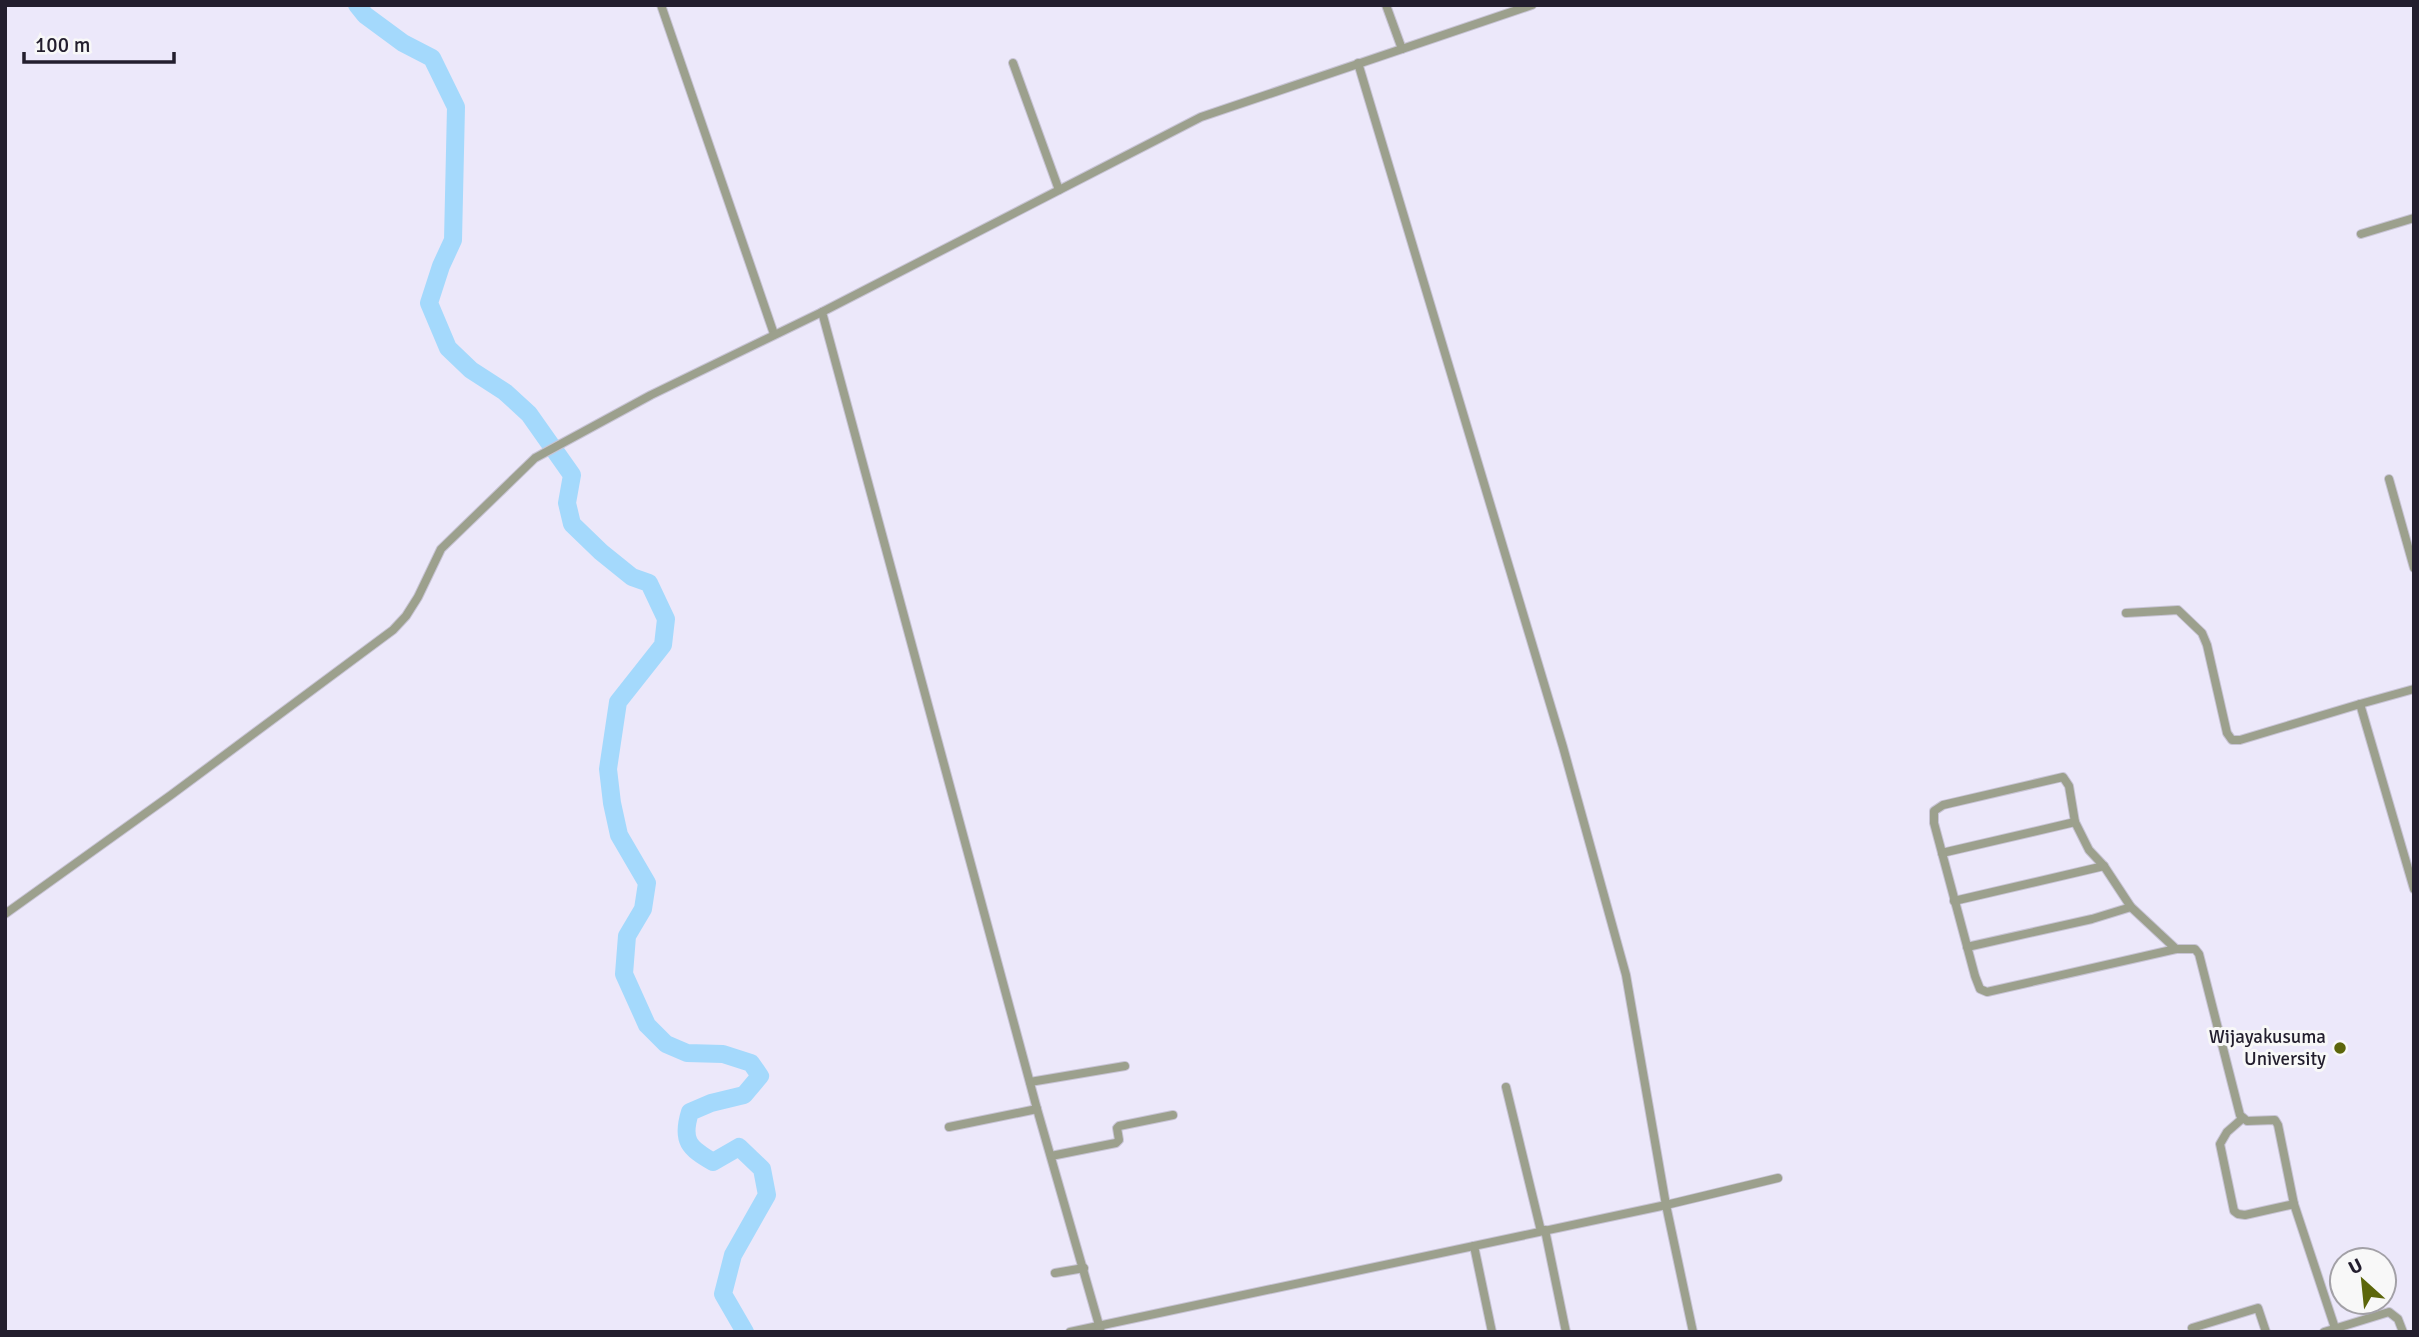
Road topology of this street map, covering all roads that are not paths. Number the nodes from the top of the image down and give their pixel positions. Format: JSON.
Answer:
{"nodes":[{"id":1,"x":661,"y":5,"type":"edge"},
{"id":2,"x":1386,"y":5,"type":"edge"},
{"id":3,"x":1532,"y":5,"type":"edge"},
{"id":4,"x":1402,"y":49,"type":"junction"},
{"id":5,"x":1013,"y":63,"type":"dead end"},
{"id":6,"x":1358,"y":63,"type":"junction"},
{"id":7,"x":1059,"y":190,"type":"junction"},
{"id":8,"x":2414,"y":218,"type":"edge"},
{"id":9,"x":2361,"y":234,"type":"dead end"},
{"id":10,"x":822,"y":312,"type":"junction"},
{"id":11,"x":774,"y":334,"type":"junction"},
{"id":12,"x":2389,"y":479,"type":"dead end"},
{"id":13,"x":2414,"y":568,"type":"edge"},
{"id":14,"x":2126,"y":613,"type":"dead end"},
{"id":15,"x":2414,"y":689,"type":"edge"},
{"id":16,"x":2360,"y":704,"type":"junction"},
{"id":17,"x":2075,"y":822,"type":"junction"},
{"id":18,"x":1942,"y":853,"type":"junction"},
{"id":19,"x":2104,"y":866,"type":"junction"},
{"id":20,"x":2414,"y":890,"type":"edge"},
{"id":21,"x":1954,"y":901,"type":"junction"},
{"id":22,"x":2131,"y":907,"type":"junction"},
{"id":23,"x":5,"y":914,"type":"edge"},
{"id":24,"x":1967,"y":947,"type":"junction"},
{"id":25,"x":2176,"y":949,"type":"junction"},
{"id":26,"x":1125,"y":1066,"type":"dead end"},
{"id":27,"x":1030,"y":1082,"type":"junction"},
{"id":28,"x":1506,"y":1087,"type":"dead end"},
{"id":29,"x":1037,"y":1109,"type":"junction"},
{"id":30,"x":1173,"y":1115,"type":"dead end"},
{"id":31,"x":2243,"y":1118,"type":"junction"},
{"id":32,"x":949,"y":1127,"type":"dead end"},
{"id":33,"x":1051,"y":1156,"type":"junction"},
{"id":34,"x":1778,"y":1178,"type":"dead end"},
{"id":35,"x":2294,"y":1204,"type":"junction"},
{"id":36,"x":1666,"y":1205,"type":"junction"},
{"id":37,"x":1543,"y":1231,"type":"junction"},
{"id":38,"x":1474,"y":1246,"type":"junction"},
{"id":39,"x":1084,"y":1268,"type":"junction"},
{"id":40,"x":1055,"y":1273,"type":"dead end"},
{"id":41,"x":2192,"y":1328,"type":"dead end"},
{"id":42,"x":2335,"y":1328,"type":"junction"},
{"id":43,"x":1100,"y":1329,"type":"edge"},
{"id":44,"x":1070,"y":1332,"type":"edge"},
{"id":45,"x":1492,"y":1332,"type":"edge"},
{"id":46,"x":1566,"y":1332,"type":"edge"},
{"id":47,"x":1693,"y":1332,"type":"edge"},
{"id":48,"x":2266,"y":1332,"type":"edge"},
{"id":49,"x":2324,"y":1332,"type":"edge"},
{"id":50,"x":2403,"y":1332,"type":"edge"}],
"edges":[{"from":1,"to":11,"type":"street"},
{"from":2,"to":4,"type":"street"},
{"from":3,"to":4,"type":"street"},
{"from":4,"to":6,"type":"street"},
{"from":5,"to":7,"type":"street"},
{"from":6,"to":7,"type":"street"},
{"from":6,"to":36,"type":"street"},
{"from":7,"to":10,"type":"street"},
{"from":8,"to":9,"type":"street"},
{"from":10,"to":11,"type":"street"},
{"from":10,"to":27,"type":"street"},
{"from":11,"to":23,"type":"street"},
{"from":12,"to":13,"type":"street"},
{"from":14,"to":16,"type":"street"},
{"from":15,"to":16,"type":"street"},
{"from":16,"to":20,"type":"street"},
{"from":17,"to":18,"type":"street"},
{"from":17,"to":18,"type":"street"},
{"from":17,"to":19,"type":"street"},
{"from":18,"to":21,"type":"street"},
{"from":19,"to":21,"type":"street"},
{"from":19,"to":22,"type":"street"},
{"from":21,"to":24,"type":"street"},
{"from":22,"to":24,"type":"street"},
{"from":22,"to":25,"type":"street"},
{"from":24,"to":25,"type":"street"},
{"from":25,"to":31,"type":"street"},
{"from":26,"to":27,"type":"street"},
{"from":27,"to":29,"type":"street"},
{"from":28,"to":37,"type":"street"},
{"from":29,"to":32,"type":"street"},
{"from":29,"to":33,"type":"street"},
{"from":30,"to":33,"type":"street"},
{"from":31,"to":35,"type":"street"},
{"from":31,"to":35,"type":"street"},
{"from":33,"to":39,"type":"street"},
{"from":34,"to":36,"type":"street"},
{"from":35,"to":42,"type":"street"},
{"from":36,"to":37,"type":"street"},
{"from":36,"to":47,"type":"street"},
{"from":37,"to":38,"type":"street"},
{"from":37,"to":46,"type":"street"},
{"from":38,"to":43,"type":"street"},
{"from":38,"to":45,"type":"street"},
{"from":39,"to":40,"type":"street"},
{"from":39,"to":43,"type":"street"},
{"from":41,"to":48,"type":"street"},
{"from":42,"to":49,"type":"street"},
{"from":42,"to":50,"type":"street"},
{"from":43,"to":44,"type":"street"}]}
